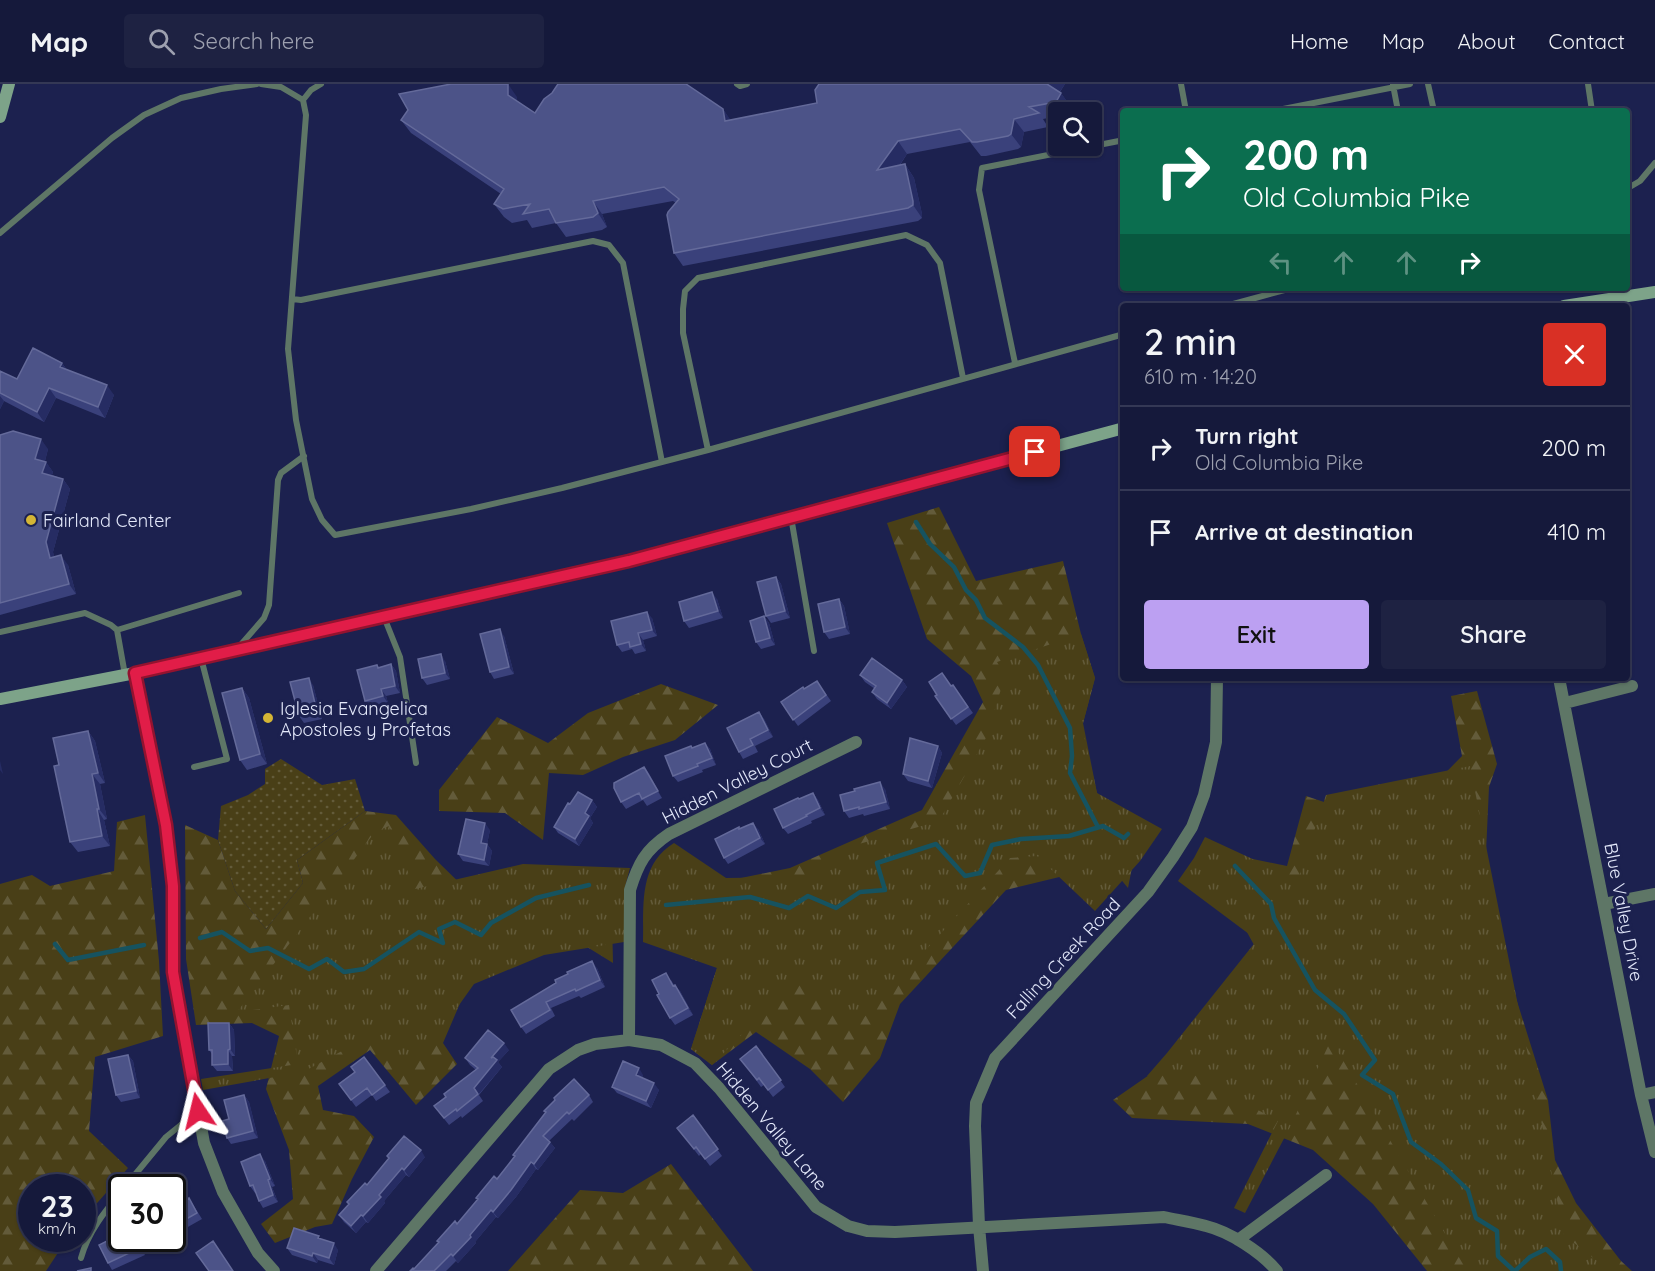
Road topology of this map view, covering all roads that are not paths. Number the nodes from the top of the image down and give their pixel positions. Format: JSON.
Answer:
{"nodes":[{"id":1,"x":9,"y":84,"type":"edge"},
{"id":2,"x":259,"y":84,"type":"edge"},
{"id":3,"x":321,"y":84,"type":"edge"},
{"id":4,"x":737,"y":84,"type":"edge"},
{"id":5,"x":747,"y":84,"type":"edge"},
{"id":6,"x":1180,"y":84,"type":"edge"},
{"id":7,"x":1410,"y":84,"type":"edge"},
{"id":8,"x":1428,"y":84,"type":"edge"},
{"id":9,"x":1588,"y":84,"type":"edge"},
{"id":10,"x":1393,"y":86,"type":"edge"},
{"id":11,"x":303,"y":100,"type":"junction"},
{"id":12,"x":1185,"y":108,"type":"edge"},
{"id":13,"x":1287,"y":108,"type":"edge"},
{"id":14,"x":1397,"y":108,"type":"edge"},
{"id":15,"x":1433,"y":108,"type":"edge"},
{"id":16,"x":1592,"y":108,"type":"edge"},
{"id":17,"x":0,"y":117,"type":"edge"},
{"id":18,"x":1120,"y":141,"type":"edge"},
{"id":19,"x":1655,"y":163,"type":"edge"},
{"id":20,"x":1630,"y":187,"type":"edge"},
{"id":21,"x":0,"y":233,"type":"edge"},
{"id":22,"x":1281,"y":291,"type":"edge"},
{"id":23,"x":1655,"y":292,"type":"edge"},
{"id":24,"x":292,"y":299,"type":"junction"},
{"id":25,"x":1237,"y":303,"type":"edge"},
{"id":26,"x":1584,"y":303,"type":"edge"},
{"id":27,"x":1120,"y":335,"type":"edge"},
{"id":28,"x":1015,"y":363,"type":"junction"},
{"id":29,"x":963,"y":378,"type":"junction"},
{"id":30,"x":1120,"y":429,"type":"edge"},
{"id":31,"x":708,"y":450,"type":"junction"},
{"id":32,"x":304,"y":456,"type":"junction"},
{"id":33,"x":662,"y":462,"type":"junction"},
{"id":34,"x":791,"y":517,"type":"junction"},
{"id":35,"x":239,"y":593,"type":"dead end"},
{"id":36,"x":384,"y":617,"type":"junction"},
{"id":37,"x":117,"y":630,"type":"junction"},
{"id":38,"x":0,"y":632,"type":"edge"},
{"id":39,"x":236,"y":650,"type":"junction"},
{"id":40,"x":814,"y":651,"type":"dead end"},
{"id":41,"x":201,"y":658,"type":"junction"},
{"id":42,"x":130,"y":674,"type":"junction"},
{"id":43,"x":1216,"y":681,"type":"edge"},
{"id":44,"x":1560,"y":681,"type":"edge"},
{"id":45,"x":1632,"y":686,"type":"dead end"},
{"id":46,"x":0,"y":699,"type":"edge"},
{"id":47,"x":1565,"y":703,"type":"junction"},
{"id":48,"x":856,"y":742,"type":"dead end"},
{"id":49,"x":416,"y":763,"type":"dead end"},
{"id":50,"x":194,"y":767,"type":"dead end"},
{"id":51,"x":1655,"y":894,"type":"edge"},
{"id":52,"x":1604,"y":904,"type":"junction"},
{"id":53,"x":629,"y":1040,"type":"junction"},
{"id":54,"x":1655,"y":1092,"type":"edge"},
{"id":55,"x":1641,"y":1095,"type":"junction"},
{"id":56,"x":198,"y":1111,"type":"junction"},
{"id":57,"x":1655,"y":1152,"type":"edge"},
{"id":58,"x":135,"y":1174,"type":"edge"},
{"id":59,"x":1326,"y":1174,"type":"dead end"},
{"id":60,"x":108,"y":1207,"type":"edge"},
{"id":61,"x":979,"y":1226,"type":"junction"},
{"id":62,"x":1238,"y":1240,"type":"junction"},
{"id":63,"x":81,"y":1258,"type":"dead end"},
{"id":64,"x":274,"y":1271,"type":"edge"},
{"id":65,"x":376,"y":1271,"type":"edge"},
{"id":66,"x":983,"y":1271,"type":"edge"},
{"id":67,"x":1277,"y":1271,"type":"edge"}],
"edges":[{"from":1,"to":17,"type":"main road"},
{"from":2,"to":11,"type":"lane"},
{"from":2,"to":21,"type":"lane"},
{"from":3,"to":11,"type":"lane"},
{"from":4,"to":5,"type":"lane"},
{"from":6,"to":12,"type":"lane"},
{"from":7,"to":10,"type":"lane"},
{"from":8,"to":15,"type":"lane"},
{"from":9,"to":16,"type":"lane"},
{"from":10,"to":13,"type":"lane"},
{"from":10,"to":14,"type":"lane"},
{"from":11,"to":24,"type":"lane"},
{"from":18,"to":28,"type":"lane"},
{"from":19,"to":20,"type":"lane"},
{"from":22,"to":25,"type":"lane"},
{"from":23,"to":26,"type":"main road"},
{"from":24,"to":32,"type":"lane"},
{"from":24,"to":33,"type":"lane"},
{"from":27,"to":28,"type":"lane"},
{"from":28,"to":29,"type":"lane"},
{"from":29,"to":31,"type":"lane"},
{"from":29,"to":31,"type":"lane"},
{"from":30,"to":34,"type":"main road"},
{"from":31,"to":33,"type":"lane"},
{"from":32,"to":33,"type":"lane"},
{"from":32,"to":39,"type":"lane"},
{"from":34,"to":36,"type":"main road"},
{"from":34,"to":40,"type":"lane"},
{"from":35,"to":37,"type":"lane"},
{"from":36,"to":39,"type":"main road"},
{"from":36,"to":49,"type":"lane"},
{"from":37,"to":38,"type":"lane"},
{"from":37,"to":42,"type":"lane"},
{"from":39,"to":41,"type":"main road"},
{"from":41,"to":42,"type":"main road"},
{"from":41,"to":50,"type":"lane"},
{"from":42,"to":46,"type":"main road"},
{"from":42,"to":56,"type":"street"},
{"from":43,"to":61,"type":"street","name":"Falling Creek Road"},
{"from":44,"to":47,"type":"street","name":"Blue Valley Drive"},
{"from":45,"to":47,"type":"street"},
{"from":47,"to":52,"type":"street","name":"Blue Valley Drive"},
{"from":48,"to":53,"type":"street","name":"Hidden Valley Court"},
{"from":51,"to":52,"type":"street"},
{"from":52,"to":55,"type":"street","name":"Blue Valley Drive"},
{"from":53,"to":61,"type":"street","name":"Hidden Valley Lane"},
{"from":53,"to":65,"type":"street","name":"Hidden Valley Lane"},
{"from":54,"to":55,"type":"street"},
{"from":55,"to":57,"type":"street","name":"Blue Valley Drive"},
{"from":56,"to":58,"type":"lane"},
{"from":56,"to":64,"type":"street"},
{"from":59,"to":62,"type":"street"},
{"from":60,"to":63,"type":"lane"},
{"from":61,"to":62,"type":"street","name":"Hidden Valley Lane"},
{"from":61,"to":66,"type":"street","name":"Falling Creek Road"},
{"from":62,"to":67,"type":"street","name":"Hidden Valley Lane"}]}
